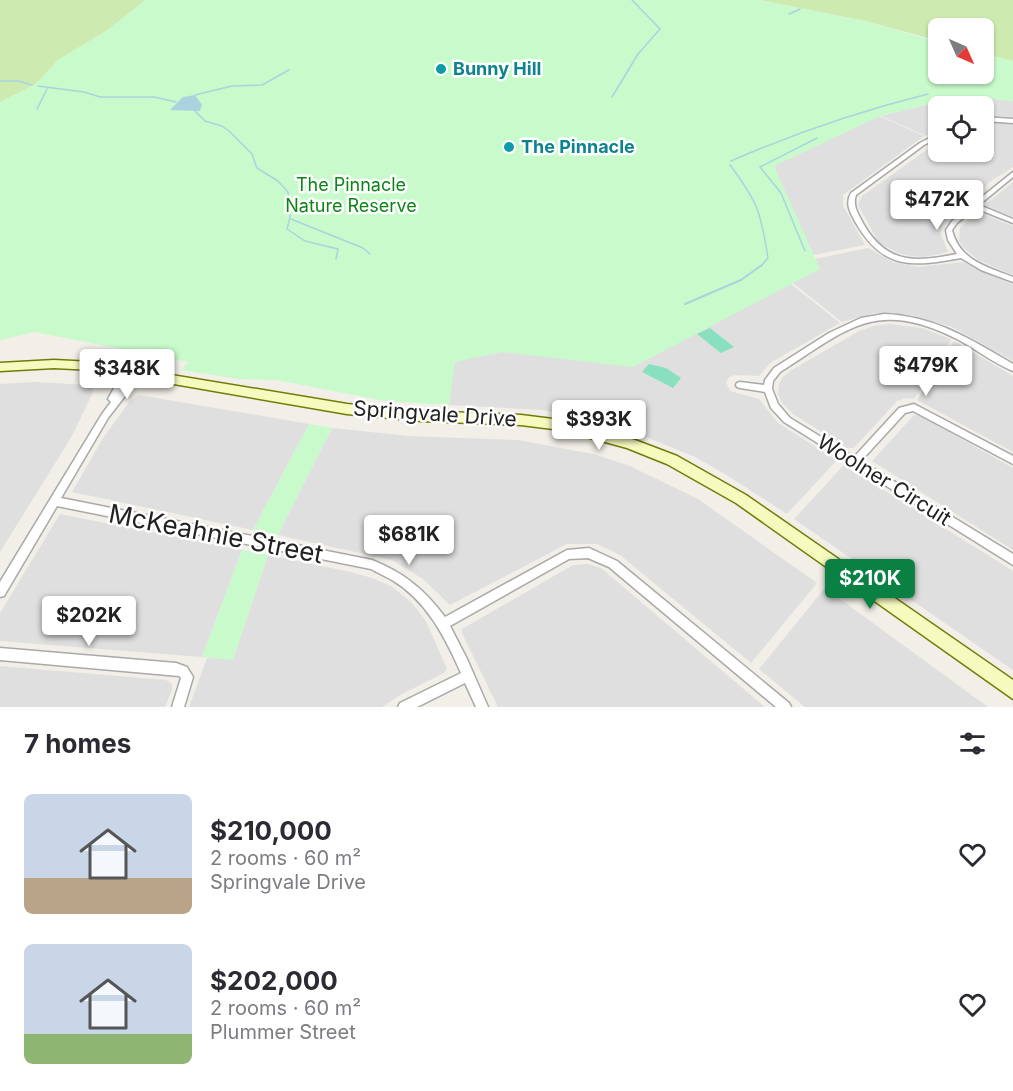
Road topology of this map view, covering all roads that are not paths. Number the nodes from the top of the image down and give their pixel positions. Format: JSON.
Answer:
{"nodes":[{"id":1,"x":994,"y":120,"type":"edge"},
{"id":2,"x":1013,"y":121,"type":"edge"},
{"id":3,"x":928,"y":141,"type":"edge"},
{"id":4,"x":1013,"y":174,"type":"edge"},
{"id":5,"x":974,"y":205,"type":"junction"},
{"id":6,"x":1013,"y":221,"type":"edge"},
{"id":7,"x":963,"y":255,"type":"junction"},
{"id":8,"x":1013,"y":280,"type":"edge"},
{"id":9,"x":0,"y":367,"type":"edge"},
{"id":10,"x":1013,"y":368,"type":"edge"},
{"id":11,"x":133,"y":373,"type":"junction"},
{"id":12,"x":740,"y":385,"type":"dead end"},
{"id":13,"x":768,"y":389,"type":"junction"},
{"id":14,"x":1013,"y":460,"type":"edge"},
{"id":15,"x":855,"y":462,"type":"junction"},
{"id":16,"x":54,"y":501,"type":"junction"},
{"id":17,"x":1013,"y":560,"type":"edge"},
{"id":18,"x":6,"y":572,"type":"edge"},
{"id":19,"x":0,"y":591,"type":"edge"},
{"id":20,"x":442,"y":624,"type":"junction"},
{"id":21,"x":0,"y":654,"type":"edge"},
{"id":22,"x":467,"y":676,"type":"junction"},
{"id":23,"x":1013,"y":690,"type":"edge"},
{"id":24,"x":178,"y":707,"type":"edge"},
{"id":25,"x":404,"y":707,"type":"edge"},
{"id":26,"x":482,"y":707,"type":"edge"},
{"id":27,"x":785,"y":707,"type":"edge"}],
"edges":[{"from":1,"to":2,"type":"street"},
{"from":3,"to":7,"type":"street"},
{"from":4,"to":5,"type":"street"},
{"from":5,"to":6,"type":"street"},
{"from":5,"to":7,"type":"street"},
{"from":7,"to":8,"type":"street"},
{"from":9,"to":11,"type":"main road","name":"Springvale Drive"},
{"from":10,"to":13,"type":"street"},
{"from":11,"to":16,"type":"street"},
{"from":11,"to":23,"type":"main road","name":"Springvale Drive"},
{"from":12,"to":13,"type":"street"},
{"from":13,"to":15,"type":"street","name":"Woolner Circuit"},
{"from":14,"to":15,"type":"street"},
{"from":15,"to":17,"type":"street","name":"Woolner Circuit"},
{"from":16,"to":18,"type":"street"},
{"from":16,"to":20,"type":"street","name":"McKeahnie Street"},
{"from":18,"to":19,"type":"street"},
{"from":20,"to":22,"type":"street","name":"McKeahnie Street"},
{"from":20,"to":27,"type":"street"},
{"from":21,"to":24,"type":"street"},
{"from":22,"to":25,"type":"street"},
{"from":22,"to":26,"type":"street","name":"McKeahnie Street"}]}
